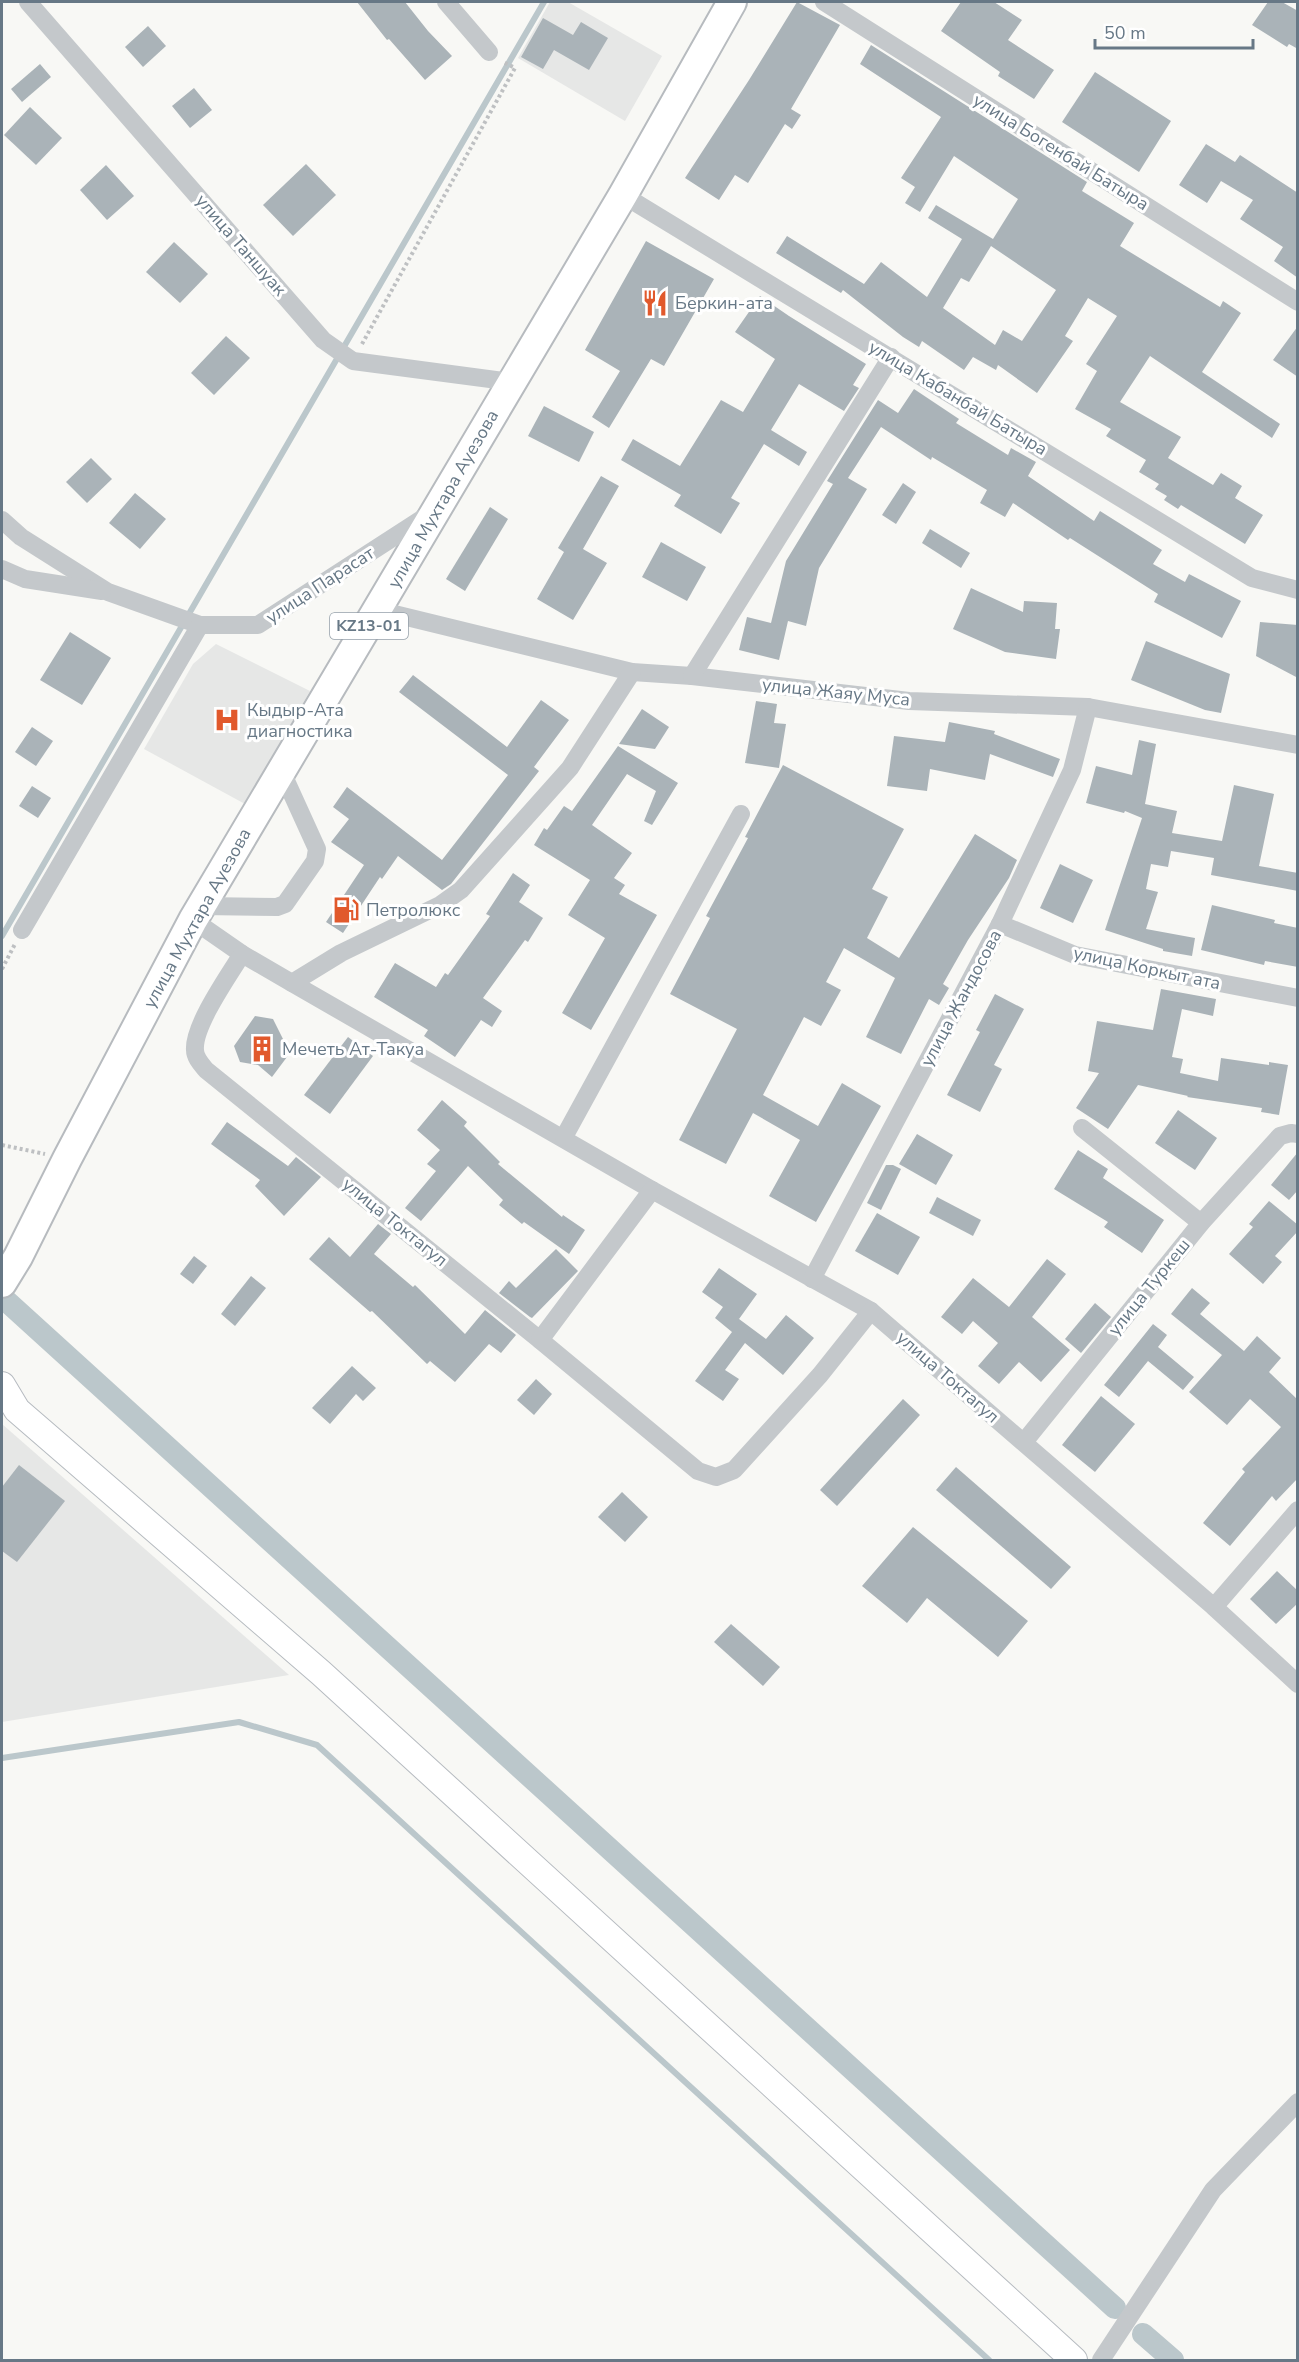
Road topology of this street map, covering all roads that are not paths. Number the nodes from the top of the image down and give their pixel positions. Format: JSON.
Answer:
{"nodes":[{"id":1,"x":28,"y":2,"type":"edge"},
{"id":2,"x":446,"y":2,"type":"edge"},
{"id":3,"x":732,"y":2,"type":"edge"},
{"id":4,"x":824,"y":2,"type":"edge"},
{"id":5,"x":489,"y":52,"type":"dead end"},
{"id":6,"x":623,"y":195,"type":"junction"},
{"id":7,"x":1298,"y":302,"type":"edge"},
{"id":8,"x":891,"y":357,"type":"junction"},
{"id":9,"x":512,"y":382,"type":"junction"},
{"id":10,"x":439,"y":507,"type":"junction"},
{"id":11,"x":2,"y":522,"type":"edge"},
{"id":12,"x":2,"y":569,"type":"edge"},
{"id":13,"x":1298,"y":590,"type":"edge"},
{"id":14,"x":108,"y":592,"type":"junction"},
{"id":15,"x":378,"y":610,"type":"junction"},
{"id":16,"x":198,"y":625,"type":"junction"},
{"id":17,"x":632,"y":672,"type":"junction"},
{"id":18,"x":692,"y":676,"type":"junction"},
{"id":19,"x":1088,"y":708,"type":"junction"},
{"id":20,"x":1298,"y":745,"type":"edge"},
{"id":21,"x":282,"y":772,"type":"junction"},
{"id":22,"x":741,"y":814,"type":"dead end"},
{"id":23,"x":197,"y":913,"type":"junction"},
{"id":24,"x":1000,"y":924,"type":"junction"},
{"id":25,"x":22,"y":930,"type":"road end"},
{"id":26,"x":242,"y":954,"type":"junction"},
{"id":27,"x":292,"y":983,"type":"junction"},
{"id":28,"x":1298,"y":998,"type":"edge"},
{"id":29,"x":1082,"y":1128,"type":"dead end"},
{"id":30,"x":1289,"y":1135,"type":"edge"},
{"id":31,"x":564,"y":1137,"type":"junction"},
{"id":32,"x":652,"y":1190,"type":"junction"},
{"id":33,"x":1201,"y":1223,"type":"junction"},
{"id":34,"x":812,"y":1279,"type":"junction"},
{"id":35,"x":2,"y":1283,"type":"edge"},
{"id":36,"x":871,"y":1311,"type":"junction"},
{"id":37,"x":540,"y":1340,"type":"junction"},
{"id":38,"x":2,"y":1385,"type":"edge"},
{"id":39,"x":1024,"y":1442,"type":"junction"},
{"id":40,"x":1298,"y":1509,"type":"edge"},
{"id":41,"x":1214,"y":1607,"type":"junction"},
{"id":42,"x":1298,"y":1684,"type":"edge"},
{"id":43,"x":1298,"y":2102,"type":"edge"},
{"id":44,"x":1074,"y":2361,"type":"edge"},
{"id":45,"x":1101,"y":2361,"type":"edge"}],
"edges":[{"from":1,"to":9,"type":"street","name":"улица Таншуак"},
{"from":2,"to":5,"type":"street"},
{"from":3,"to":6,"type":"main road","name":"улица Мухтара Ауезова","number":"KZ13-01"},
{"from":4,"to":7,"type":"street","name":"улица Богенбай Батыра"},
{"from":6,"to":8,"type":"street","name":"улица Кабанбай Батыра"},
{"from":6,"to":9,"type":"main road","name":"улица Мухтара Ауезова","number":"KZ13-01"},
{"from":8,"to":13,"type":"street","name":"улица Кабанбай Батыра"},
{"from":8,"to":18,"type":"street"},
{"from":9,"to":10,"type":"main road","name":"улица Мухтара Ауезова","number":"KZ13-01"},
{"from":10,"to":15,"type":"main road","name":"улица Мухтара Ауезова","number":"KZ13-01"},
{"from":10,"to":16,"type":"street","name":"улица Парасат"},
{"from":11,"to":14,"type":"street","name":"улица Парасат"},
{"from":12,"to":14,"type":"street"},
{"from":14,"to":16,"type":"street","name":"улица Парасат"},
{"from":15,"to":17,"type":"street","name":"улица Жаяу Муса"},
{"from":15,"to":21,"type":"main road","name":"улица Мухтара Ауезова","number":"KZ13-01"},
{"from":16,"to":25,"type":"street"},
{"from":17,"to":18,"type":"street","name":"улица Жаяу Муса"},
{"from":17,"to":27,"type":"street"},
{"from":18,"to":19,"type":"street","name":"улица Жаяу Муса"},
{"from":19,"to":20,"type":"street","name":"улица Жаяу Муса"},
{"from":19,"to":24,"type":"street","name":"улица Жандосова"},
{"from":21,"to":23,"type":"main road","name":"улица Мухтара Ауезова","number":"KZ13-01"},
{"from":21,"to":23,"type":"street"},
{"from":22,"to":31,"type":"street"},
{"from":23,"to":26,"type":"street","name":"улица Токтагул"},
{"from":23,"to":35,"type":"main road","name":"улица Мухтара Ауезова","number":"KZ13-01"},
{"from":24,"to":28,"type":"street","name":"улица Коркыт ата"},
{"from":24,"to":34,"type":"street","name":"улица Жандосова"},
{"from":26,"to":27,"type":"street","name":"улица Токтагул"},
{"from":26,"to":37,"type":"street","name":"улица Токтагул"},
{"from":27,"to":31,"type":"street","name":"улица Токтагул"},
{"from":29,"to":33,"type":"street"},
{"from":30,"to":33,"type":"street","name":"улица Туркеш"},
{"from":31,"to":32,"type":"street","name":"улица Токтагул"},
{"from":32,"to":34,"type":"street","name":"улица Токтагул"},
{"from":32,"to":37,"type":"street"},
{"from":33,"to":39,"type":"street","name":"улица Туркеш"},
{"from":34,"to":36,"type":"street","name":"улица Токтагул"},
{"from":36,"to":37,"type":"street","name":"улица Токтагул"},
{"from":36,"to":39,"type":"street","name":"улица Токтагул"},
{"from":38,"to":44,"type":"main road"},
{"from":39,"to":41,"type":"street","name":"улица Токтагул"},
{"from":40,"to":41,"type":"street"},
{"from":41,"to":42,"type":"street","name":"улица Токтагул"},
{"from":43,"to":45,"type":"street"}]}
